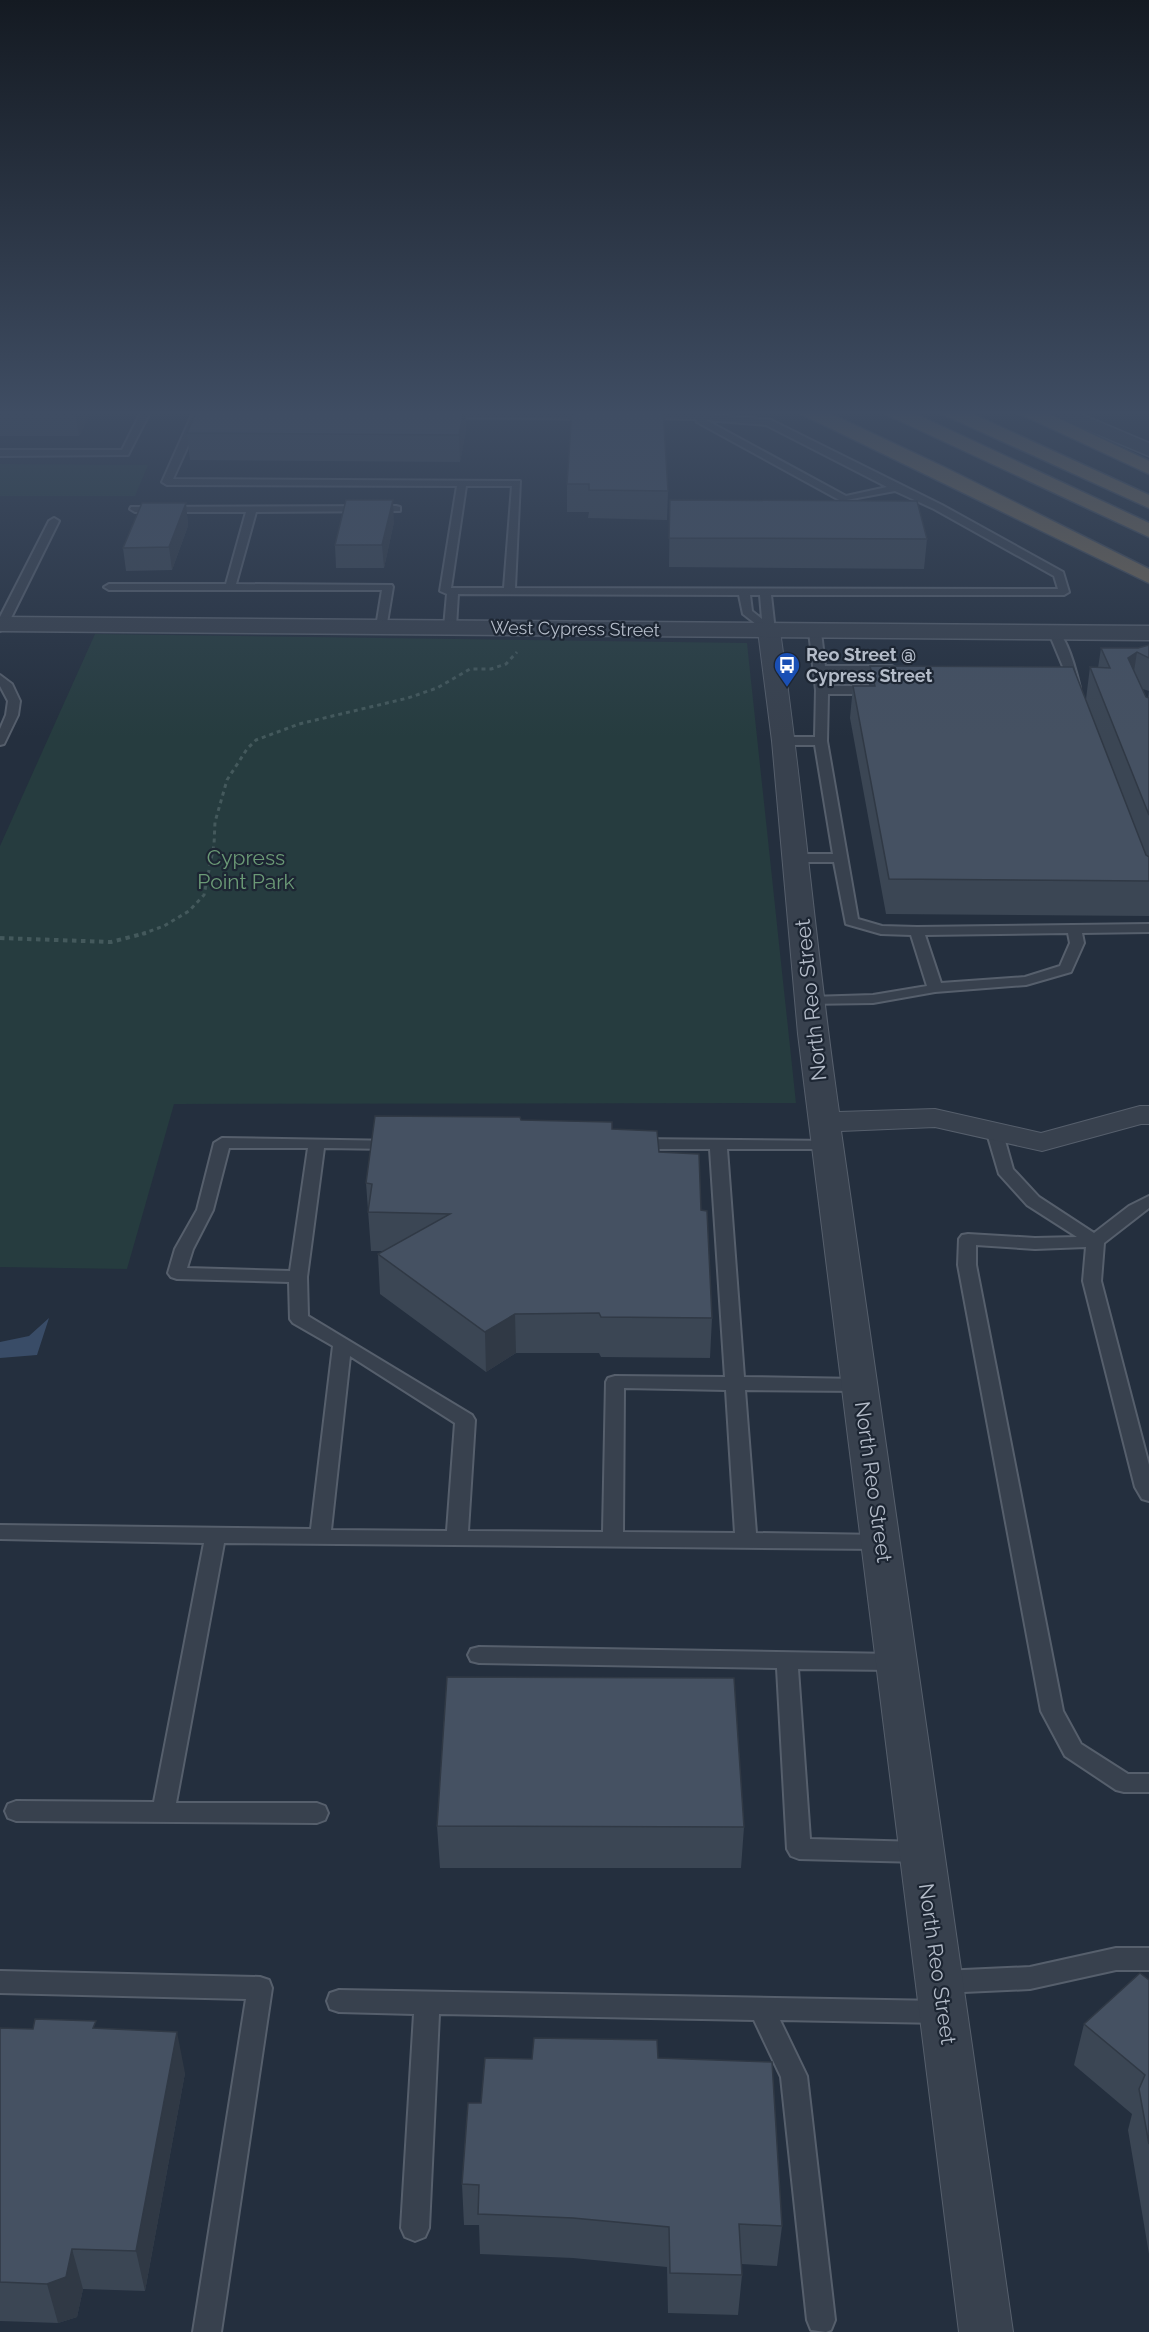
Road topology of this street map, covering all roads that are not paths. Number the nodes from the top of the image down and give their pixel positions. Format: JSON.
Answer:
{"nodes":[{"id":1,"x":249,"y":519,"type":"edge"},
{"id":2,"x":456,"y":519,"type":"edge"},
{"id":3,"x":514,"y":519,"type":"edge"},
{"id":4,"x":959,"y":519,"type":"edge"},
{"id":5,"x":1033,"y":519,"type":"edge"},
{"id":6,"x":1123,"y":519,"type":"edge"},
{"id":7,"x":54,"y":521,"type":"dead end"},
{"id":8,"x":1149,"y":531,"type":"edge"},
{"id":9,"x":1149,"y":577,"type":"edge"},
{"id":10,"x":110,"y":587,"type":"dead end"},
{"id":11,"x":230,"y":587,"type":"junction"},
{"id":12,"x":453,"y":591,"type":"junction"},
{"id":13,"x":509,"y":591,"type":"junction"},
{"id":14,"x":744,"y":591,"type":"junction"},
{"id":15,"x":765,"y":591,"type":"junction"},
{"id":16,"x":0,"y":625,"type":"edge"},
{"id":17,"x":382,"y":627,"type":"junction"},
{"id":18,"x":450,"y":627,"type":"junction"},
{"id":19,"x":769,"y":630,"type":"junction"},
{"id":20,"x":815,"y":632,"type":"junction"},
{"id":21,"x":1055,"y":633,"type":"junction"},
{"id":22,"x":1149,"y":633,"type":"edge"},
{"id":23,"x":819,"y":669,"type":"junction"},
{"id":24,"x":903,"y":669,"type":"edge"},
{"id":25,"x":0,"y":679,"type":"edge"},
{"id":26,"x":822,"y":690,"type":"junction"},
{"id":27,"x":890,"y":690,"type":"edge"},
{"id":28,"x":1072,"y":694,"type":"edge"},
{"id":29,"x":4,"y":724,"type":"edge"},
{"id":30,"x":0,"y":741,"type":"edge"},
{"id":31,"x":803,"y":741,"type":"junction"},
{"id":32,"x":796,"y":858,"type":"junction"},
{"id":33,"x":840,"y":858,"type":"junction"},
{"id":34,"x":1074,"y":928,"type":"junction"},
{"id":35,"x":1149,"y":928,"type":"edge"},
{"id":36,"x":917,"y":931,"type":"junction"},
{"id":37,"x":935,"y":988,"type":"junction"},
{"id":38,"x":810,"y":1001,"type":"junction"},
{"id":39,"x":1149,"y":1115,"type":"edge"},
{"id":40,"x":994,"y":1130,"type":"junction"},
{"id":41,"x":826,"y":1133,"type":"junction"},
{"id":42,"x":317,"y":1143,"type":"junction"},
{"id":43,"x":412,"y":1144,"type":"edge"},
{"id":44,"x":624,"y":1144,"type":"edge"},
{"id":45,"x":718,"y":1144,"type":"junction"},
{"id":46,"x":1149,"y":1201,"type":"edge"},
{"id":47,"x":1095,"y":1240,"type":"junction"},
{"id":48,"x":298,"y":1277,"type":"junction"},
{"id":49,"x":342,"y":1343,"type":"junction"},
{"id":50,"x":735,"y":1383,"type":"junction"},
{"id":51,"x":859,"y":1385,"type":"junction"},
{"id":52,"x":1149,"y":1494,"type":"edge"},
{"id":53,"x":0,"y":1532,"type":"edge"},
{"id":54,"x":215,"y":1536,"type":"junction"},
{"id":55,"x":320,"y":1537,"type":"junction"},
{"id":56,"x":457,"y":1539,"type":"junction"},
{"id":57,"x":613,"y":1540,"type":"junction"},
{"id":58,"x":746,"y":1541,"type":"junction"},
{"id":59,"x":881,"y":1542,"type":"junction"},
{"id":60,"x":479,"y":1655,"type":"dead end"},
{"id":61,"x":787,"y":1660,"type":"junction"},
{"id":62,"x":897,"y":1662,"type":"junction"},
{"id":63,"x":1149,"y":1783,"type":"edge"},
{"id":64,"x":16,"y":1811,"type":"dead end"},
{"id":65,"x":163,"y":1813,"type":"junction"},
{"id":66,"x":317,"y":1814,"type":"dead end"},
{"id":67,"x":922,"y":1852,"type":"junction"},
{"id":68,"x":1149,"y":1959,"type":"edge"},
{"id":69,"x":0,"y":1982,"type":"edge"},
{"id":70,"x":942,"y":1997,"type":"junction"},
{"id":71,"x":339,"y":2001,"type":"dead end"},
{"id":72,"x":427,"y":2003,"type":"junction"},
{"id":73,"x":761,"y":2008,"type":"junction"},
{"id":74,"x":415,"y":2228,"type":"dead end"},
{"id":75,"x":821,"y":2320,"type":"dead end"},
{"id":76,"x":207,"y":2332,"type":"edge"},
{"id":77,"x":986,"y":2332,"type":"edge"}],
"edges":[{"from":1,"to":11,"type":"lane"},
{"from":2,"to":12,"type":"lane"},
{"from":3,"to":13,"type":"lane"},
{"from":4,"to":15,"type":"lane"},
{"from":5,"to":9,"type":"highway"},
{"from":6,"to":8,"type":"highway"},
{"from":7,"to":16,"type":"lane"},
{"from":10,"to":11,"type":"lane"},
{"from":11,"to":17,"type":"lane"},
{"from":12,"to":13,"type":"lane"},
{"from":12,"to":18,"type":"lane"},
{"from":13,"to":14,"type":"lane"},
{"from":14,"to":15,"type":"lane"},
{"from":14,"to":19,"type":"lane"},
{"from":15,"to":19,"type":"lane"},
{"from":16,"to":17,"type":"street","name":"West Cypress Street"},
{"from":17,"to":18,"type":"street","name":"West Cypress Street"},
{"from":18,"to":19,"type":"street","name":"West Cypress Street"},
{"from":19,"to":20,"type":"street","name":"West Cypress Street"},
{"from":19,"to":31,"type":"street","name":"North Reo Street"},
{"from":20,"to":21,"type":"street","name":"West Cypress Street"},
{"from":20,"to":23,"type":"lane"},
{"from":21,"to":22,"type":"street","name":"West Cypress Street"},
{"from":21,"to":28,"type":"lane"},
{"from":23,"to":24,"type":"lane"},
{"from":23,"to":26,"type":"lane"},
{"from":25,"to":29,"type":"lane"},
{"from":26,"to":27,"type":"lane"},
{"from":26,"to":31,"type":"lane"},
{"from":29,"to":30,"type":"lane"},
{"from":31,"to":32,"type":"street","name":"North Reo Street"},
{"from":31,"to":33,"type":"lane"},
{"from":32,"to":33,"type":"lane"},
{"from":32,"to":38,"type":"street","name":"North Reo Street"},
{"from":33,"to":36,"type":"lane"},
{"from":34,"to":35,"type":"lane"},
{"from":34,"to":36,"type":"lane"},
{"from":34,"to":37,"type":"lane"},
{"from":36,"to":37,"type":"lane"},
{"from":37,"to":38,"type":"lane"},
{"from":38,"to":41,"type":"street","name":"North Reo Street"},
{"from":39,"to":40,"type":"street"},
{"from":40,"to":41,"type":"street"},
{"from":40,"to":47,"type":"lane"},
{"from":41,"to":45,"type":"lane"},
{"from":41,"to":51,"type":"street","name":"North Reo Street"},
{"from":42,"to":43,"type":"lane"},
{"from":42,"to":48,"type":"lane"},
{"from":42,"to":48,"type":"lane"},
{"from":44,"to":45,"type":"lane"},
{"from":45,"to":50,"type":"lane"},
{"from":46,"to":47,"type":"lane"},
{"from":47,"to":52,"type":"lane"},
{"from":47,"to":63,"type":"lane"},
{"from":48,"to":49,"type":"lane"},
{"from":49,"to":55,"type":"lane"},
{"from":49,"to":56,"type":"lane"},
{"from":50,"to":51,"type":"lane"},
{"from":50,"to":57,"type":"lane"},
{"from":50,"to":58,"type":"lane"},
{"from":51,"to":59,"type":"street","name":"North Reo Street"},
{"from":53,"to":54,"type":"lane"},
{"from":54,"to":55,"type":"lane"},
{"from":54,"to":65,"type":"lane"},
{"from":55,"to":56,"type":"lane"},
{"from":56,"to":57,"type":"lane"},
{"from":57,"to":58,"type":"lane"},
{"from":58,"to":59,"type":"lane"},
{"from":59,"to":62,"type":"street","name":"North Reo Street"},
{"from":60,"to":61,"type":"lane"},
{"from":61,"to":62,"type":"lane"},
{"from":61,"to":67,"type":"lane"},
{"from":62,"to":67,"type":"street","name":"North Reo Street"},
{"from":64,"to":65,"type":"lane"},
{"from":65,"to":66,"type":"lane"},
{"from":67,"to":70,"type":"street","name":"North Reo Street"},
{"from":68,"to":70,"type":"lane"},
{"from":69,"to":76,"type":"lane"},
{"from":70,"to":73,"type":"lane"},
{"from":70,"to":77,"type":"street","name":"North Reo Street"},
{"from":71,"to":72,"type":"lane"},
{"from":72,"to":73,"type":"lane"},
{"from":72,"to":74,"type":"lane"},
{"from":73,"to":75,"type":"lane"}]}
